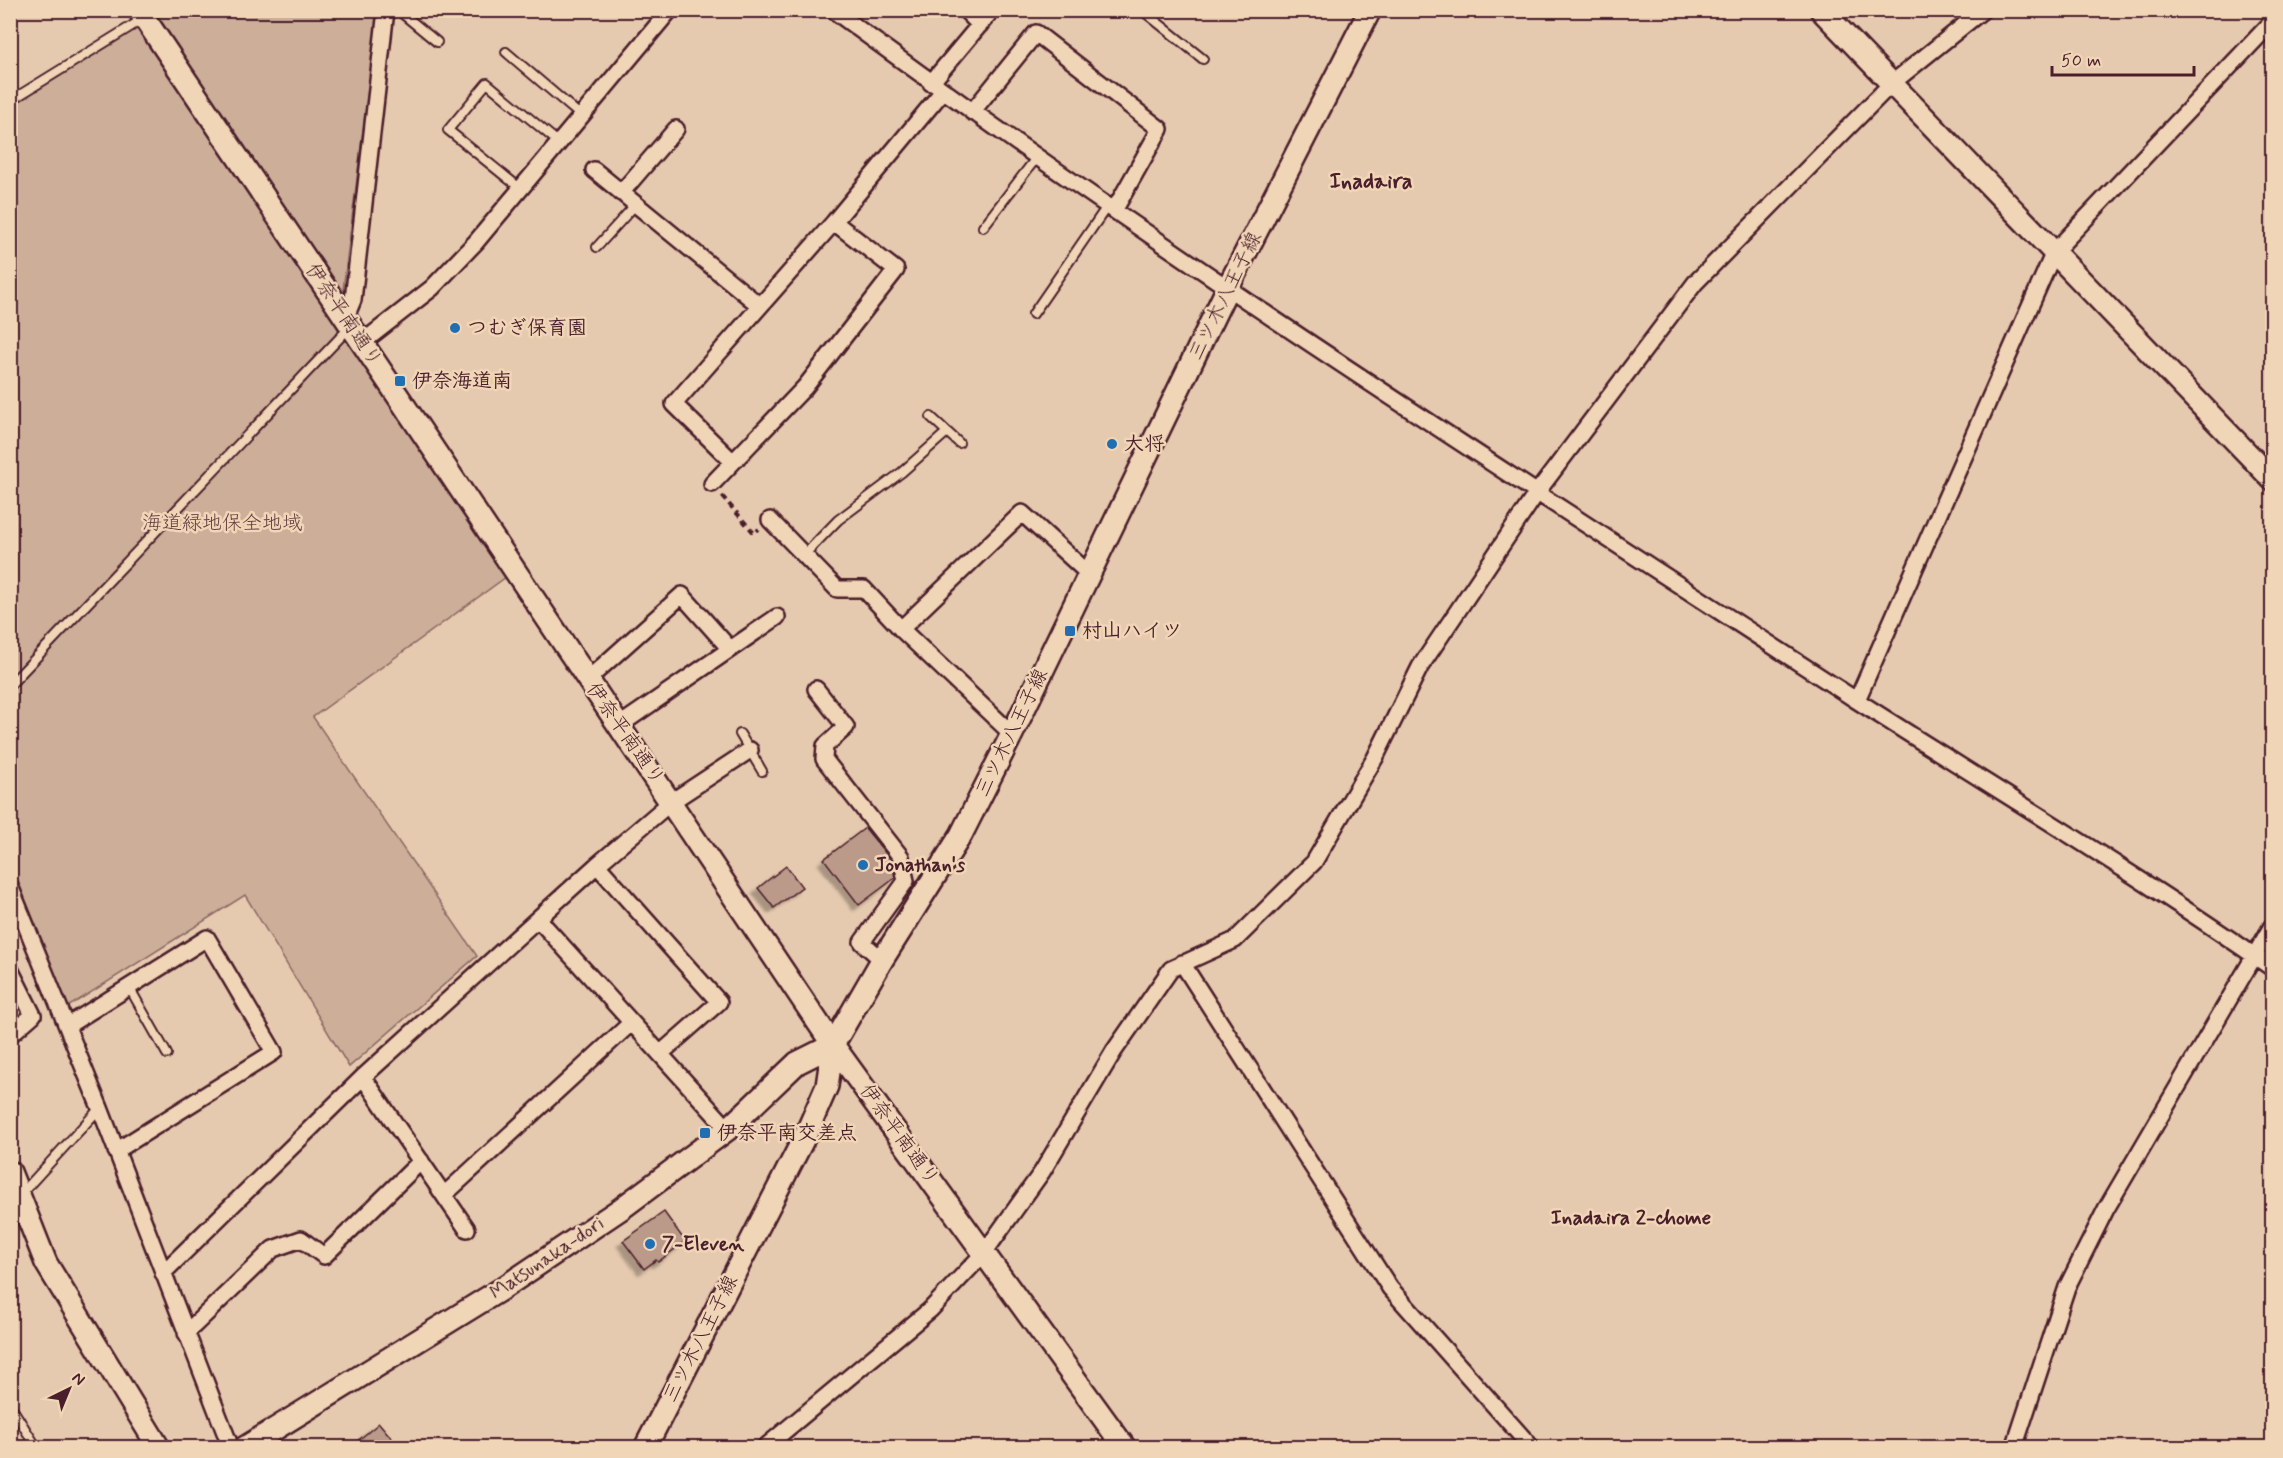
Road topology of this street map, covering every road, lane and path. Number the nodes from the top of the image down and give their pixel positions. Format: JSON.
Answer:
{"nodes":[{"id":1,"x":386,"y":10,"type":"edge"},
{"id":2,"x":398,"y":10,"type":"edge"},
{"id":3,"x":670,"y":10,"type":"edge"},
{"id":4,"x":833,"y":10,"type":"edge"},
{"id":5,"x":965,"y":10,"type":"edge"},
{"id":6,"x":992,"y":10,"type":"edge"},
{"id":7,"x":1142,"y":10,"type":"edge"},
{"id":8,"x":1370,"y":10,"type":"edge"},
{"id":9,"x":1821,"y":10,"type":"edge"},
{"id":10,"x":1983,"y":10,"type":"edge"},
{"id":11,"x":142,"y":15,"type":"edge"},
{"id":12,"x":2272,"y":22,"type":"edge"},
{"id":13,"x":980,"y":25,"type":"junction"},
{"id":14,"x":437,"y":42,"type":"dead end"},
{"id":15,"x":506,"y":52,"type":"dead end"},
{"id":16,"x":1203,"y":59,"type":"dead end"},
{"id":17,"x":1891,"y":84,"type":"junction"},
{"id":18,"x":937,"y":87,"type":"junction"},
{"id":19,"x":10,"y":100,"type":"edge"},
{"id":20,"x":972,"y":111,"type":"junction"},
{"id":21,"x":580,"y":115,"type":"junction"},
{"id":22,"x":676,"y":129,"type":"dead end"},
{"id":23,"x":558,"y":142,"type":"junction"},
{"id":24,"x":1037,"y":157,"type":"junction"},
{"id":25,"x":594,"y":170,"type":"dead end"},
{"id":26,"x":520,"y":189,"type":"junction"},
{"id":27,"x":621,"y":193,"type":"junction"},
{"id":28,"x":636,"y":204,"type":"junction"},
{"id":29,"x":1111,"y":207,"type":"junction"},
{"id":30,"x":834,"y":222,"type":"junction"},
{"id":31,"x":983,"y":227,"type":"dead end"},
{"id":32,"x":597,"y":247,"type":"dead end"},
{"id":33,"x":2054,"y":252,"type":"junction"},
{"id":34,"x":1228,"y":287,"type":"junction"},
{"id":35,"x":760,"y":306,"type":"junction"},
{"id":36,"x":1033,"y":314,"type":"dead end"},
{"id":37,"x":353,"y":328,"type":"junction"},
{"id":38,"x":931,"y":417,"type":"dead end"},
{"id":39,"x":947,"y":432,"type":"junction"},
{"id":40,"x":959,"y":443,"type":"dead end"},
{"id":41,"x":733,"y":462,"type":"junction"},
{"id":42,"x":2272,"y":479,"type":"edge"},
{"id":43,"x":712,"y":484,"type":"joint"},
{"id":44,"x":1538,"y":491,"type":"junction"},
{"id":45,"x":770,"y":520,"type":"joint"},
{"id":46,"x":804,"y":555,"type":"junction"},
{"id":47,"x":1089,"y":574,"type":"junction"},
{"id":48,"x":777,"y":617,"type":"dead end"},
{"id":49,"x":901,"y":629,"type":"junction"},
{"id":50,"x":730,"y":649,"type":"junction"},
{"id":51,"x":588,"y":680,"type":"junction"},
{"id":52,"x":10,"y":685,"type":"edge"},
{"id":53,"x":816,"y":689,"type":"dead end"},
{"id":54,"x":1857,"y":700,"type":"junction"},
{"id":55,"x":620,"y":725,"type":"junction"},
{"id":56,"x":740,"y":734,"type":"dead end"},
{"id":57,"x":1012,"y":734,"type":"junction"},
{"id":58,"x":750,"y":750,"type":"junction"},
{"id":59,"x":762,"y":771,"type":"dead end"},
{"id":60,"x":671,"y":802,"type":"junction"},
{"id":61,"x":597,"y":865,"type":"junction"},
{"id":62,"x":10,"y":886,"type":"edge"},
{"id":63,"x":539,"y":920,"type":"junction"},
{"id":64,"x":2272,"y":926,"type":"edge"},
{"id":65,"x":2256,"y":957,"type":"junction"},
{"id":66,"x":882,"y":960,"type":"junction"},
{"id":67,"x":1182,"y":963,"type":"junction"},
{"id":68,"x":2272,"y":968,"type":"edge"},
{"id":69,"x":10,"y":969,"type":"edge"},
{"id":70,"x":129,"y":987,"type":"junction"},
{"id":71,"x":55,"y":998,"type":"junction"},
{"id":72,"x":33,"y":1016,"type":"junction"},
{"id":73,"x":631,"y":1023,"type":"junction"},
{"id":74,"x":67,"y":1026,"type":"junction"},
{"id":75,"x":10,"y":1035,"type":"edge"},
{"id":76,"x":833,"y":1045,"type":"junction"},
{"id":77,"x":167,"y":1054,"type":"dead end"},
{"id":78,"x":660,"y":1054,"type":"junction"},
{"id":79,"x":363,"y":1077,"type":"junction"},
{"id":80,"x":100,"y":1108,"type":"junction"},
{"id":81,"x":728,"y":1129,"type":"junction"},
{"id":82,"x":116,"y":1151,"type":"junction"},
{"id":83,"x":421,"y":1161,"type":"junction"},
{"id":84,"x":10,"y":1172,"type":"edge"},
{"id":85,"x":21,"y":1194,"type":"junction"},
{"id":86,"x":444,"y":1195,"type":"junction"},
{"id":87,"x":467,"y":1229,"type":"dead end"},
{"id":88,"x":984,"y":1252,"type":"junction"},
{"id":89,"x":164,"y":1273,"type":"junction"},
{"id":90,"x":186,"y":1333,"type":"junction"},
{"id":91,"x":10,"y":1405,"type":"edge"},
{"id":92,"x":150,"y":1444,"type":"edge"},
{"id":93,"x":37,"y":1448,"type":"edge"},
{"id":94,"x":231,"y":1448,"type":"edge"},
{"id":95,"x":244,"y":1448,"type":"edge"},
{"id":96,"x":645,"y":1448,"type":"edge"},
{"id":97,"x":764,"y":1448,"type":"edge"},
{"id":98,"x":1125,"y":1448,"type":"edge"},
{"id":99,"x":1532,"y":1448,"type":"edge"},
{"id":100,"x":2014,"y":1448,"type":"edge"}],
"edges":[{"from":1,"to":37,"type":"street"},
{"from":2,"to":14,"type":"lane"},
{"from":3,"to":21,"type":"street"},
{"from":4,"to":18,"type":"street"},
{"from":5,"to":13,"type":"street"},
{"from":6,"to":13,"type":"street"},
{"from":7,"to":16,"type":"lane"},
{"from":8,"to":34,"type":"street","name":"三ツ木八王子線"},
{"from":9,"to":17,"type":"street"},
{"from":10,"to":17,"type":"street"},
{"from":11,"to":19,"type":"lane"},
{"from":11,"to":37,"type":"street","name":"伊奈平南通り"},
{"from":12,"to":33,"type":"street"},
{"from":13,"to":18,"type":"street"},
{"from":15,"to":21,"type":"lane"},
{"from":17,"to":33,"type":"street"},
{"from":17,"to":44,"type":"street"},
{"from":18,"to":20,"type":"street"},
{"from":18,"to":30,"type":"street"},
{"from":20,"to":24,"type":"street"},
{"from":20,"to":29,"type":"street"},
{"from":21,"to":23,"type":"street"},
{"from":22,"to":27,"type":"street"},
{"from":23,"to":26,"type":"street"},
{"from":23,"to":26,"type":"lane"},
{"from":24,"to":29,"type":"street"},
{"from":24,"to":31,"type":"lane"},
{"from":25,"to":27,"type":"street"},
{"from":26,"to":37,"type":"street"},
{"from":27,"to":28,"type":"street"},
{"from":28,"to":32,"type":"lane"},
{"from":28,"to":35,"type":"street"},
{"from":29,"to":34,"type":"street"},
{"from":29,"to":36,"type":"lane"},
{"from":30,"to":35,"type":"street"},
{"from":30,"to":41,"type":"street"},
{"from":33,"to":42,"type":"street"},
{"from":33,"to":54,"type":"street"},
{"from":34,"to":44,"type":"street"},
{"from":34,"to":47,"type":"street","name":"三ツ木八王子線"},
{"from":35,"to":41,"type":"street"},
{"from":37,"to":51,"type":"street","name":"伊奈平南通り"},
{"from":37,"to":52,"type":"lane"},
{"from":38,"to":39,"type":"lane"},
{"from":39,"to":40,"type":"lane"},
{"from":39,"to":46,"type":"lane"},
{"from":41,"to":43,"type":"street"},
{"from":43,"to":45,"type":"path"},
{"from":44,"to":54,"type":"street"},
{"from":44,"to":67,"type":"street"},
{"from":45,"to":46,"type":"street"},
{"from":46,"to":49,"type":"street"},
{"from":47,"to":49,"type":"street"},
{"from":47,"to":57,"type":"street","name":"三ツ木八王子線"},
{"from":48,"to":50,"type":"street"},
{"from":49,"to":57,"type":"street"},
{"from":50,"to":51,"type":"street"},
{"from":50,"to":55,"type":"street"},
{"from":51,"to":55,"type":"street","name":"伊奈平南通り"},
{"from":53,"to":66,"type":"street"},
{"from":54,"to":65,"type":"street"},
{"from":55,"to":60,"type":"street","name":"伊奈平南通り"},
{"from":56,"to":58,"type":"lane"},
{"from":57,"to":66,"type":"street","name":"三ツ木八王子線"},
{"from":58,"to":59,"type":"lane"},
{"from":58,"to":60,"type":"street"},
{"from":60,"to":61,"type":"street"},
{"from":60,"to":76,"type":"street","name":"伊奈平南通り"},
{"from":61,"to":63,"type":"street"},
{"from":61,"to":78,"type":"street"},
{"from":62,"to":71,"type":"street"},
{"from":63,"to":73,"type":"street"},
{"from":63,"to":79,"type":"street"},
{"from":64,"to":65,"type":"street"},
{"from":65,"to":68,"type":"street"},
{"from":65,"to":100,"type":"street"},
{"from":66,"to":76,"type":"street","name":"三ツ木八王子線"},
{"from":67,"to":88,"type":"street"},
{"from":67,"to":99,"type":"street"},
{"from":69,"to":72,"type":"street"},
{"from":70,"to":74,"type":"street"},
{"from":70,"to":77,"type":"lane"},
{"from":70,"to":82,"type":"street"},
{"from":71,"to":72,"type":"street"},
{"from":71,"to":74,"type":"street"},
{"from":72,"to":75,"type":"street"},
{"from":73,"to":78,"type":"street"},
{"from":73,"to":86,"type":"street"},
{"from":74,"to":80,"type":"street"},
{"from":76,"to":81,"type":"street","name":"Matsunaka-dori"},
{"from":76,"to":88,"type":"street","name":"伊奈平南通り"},
{"from":76,"to":96,"type":"street","name":"三ツ木八王子線"},
{"from":78,"to":81,"type":"street"},
{"from":79,"to":83,"type":"street"},
{"from":79,"to":89,"type":"street"},
{"from":80,"to":82,"type":"street"},
{"from":80,"to":85,"type":"lane"},
{"from":81,"to":95,"type":"street","name":"Matsunaka-dori"},
{"from":82,"to":89,"type":"street"},
{"from":83,"to":86,"type":"street"},
{"from":83,"to":90,"type":"street"},
{"from":84,"to":85,"type":"street"},
{"from":85,"to":92,"type":"street"},
{"from":86,"to":87,"type":"street"},
{"from":88,"to":97,"type":"street"},
{"from":88,"to":98,"type":"street","name":"伊奈平南通り"},
{"from":89,"to":90,"type":"street"},
{"from":90,"to":94,"type":"street"},
{"from":91,"to":93,"type":"lane"}]}
